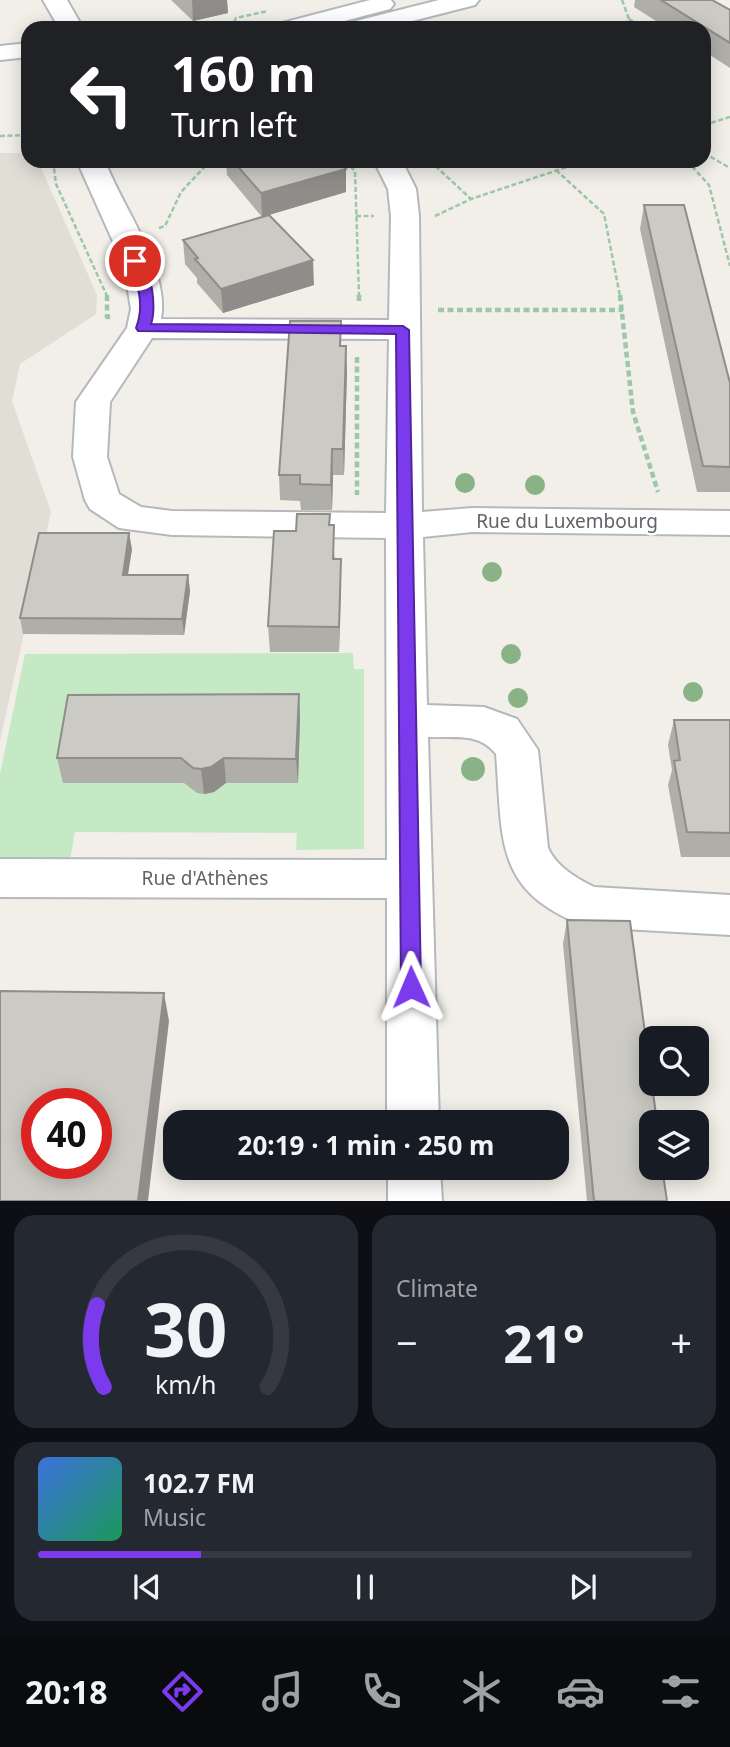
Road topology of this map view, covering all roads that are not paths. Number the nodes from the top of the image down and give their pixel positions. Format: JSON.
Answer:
{"nodes":[{"id":1,"x":55,"y":0,"type":"edge"},
{"id":2,"x":397,"y":0,"type":"edge"},
{"id":3,"x":467,"y":0,"type":"edge"},
{"id":4,"x":283,"y":19,"type":"edge"},
{"id":5,"x":67,"y":21,"type":"edge"},
{"id":6,"x":384,"y":21,"type":"edge"},
{"id":7,"x":21,"y":51,"type":"edge"},
{"id":8,"x":0,"y":53,"type":"edge"},
{"id":9,"x":94,"y":168,"type":"edge"},
{"id":10,"x":392,"y":168,"type":"edge"},
{"id":11,"x":403,"y":320,"type":"junction"},
{"id":12,"x":143,"y":328,"type":"junction"},
{"id":13,"x":730,"y":523,"type":"edge"},
{"id":14,"x":404,"y":526,"type":"junction"},
{"id":15,"x":407,"y":720,"type":"junction"},
{"id":16,"x":0,"y":878,"type":"edge"},
{"id":17,"x":409,"y":879,"type":"junction"},
{"id":18,"x":730,"y":915,"type":"edge"},
{"id":19,"x":413,"y":1110,"type":"edge"},
{"id":20,"x":414,"y":1180,"type":"edge"},
{"id":21,"x":415,"y":1201,"type":"edge"}],
"edges":[{"from":1,"to":5,"type":"street"},
{"from":2,"to":4,"type":"street"},
{"from":3,"to":6,"type":"street"},
{"from":7,"to":8,"type":"street"},
{"from":9,"to":12,"type":"street"},
{"from":10,"to":11,"type":"street"},
{"from":11,"to":12,"type":"street"},
{"from":11,"to":14,"type":"street"},
{"from":12,"to":14,"type":"street","name":"Rue du Luxembourg"},
{"from":13,"to":14,"type":"street","name":"Rue du Luxembourg"},
{"from":14,"to":15,"type":"street"},
{"from":15,"to":17,"type":"street"},
{"from":15,"to":18,"type":"street"},
{"from":16,"to":17,"type":"street","name":"Rue d'Athènes"},
{"from":17,"to":19,"type":"street"},
{"from":20,"to":21,"type":"street"}]}
